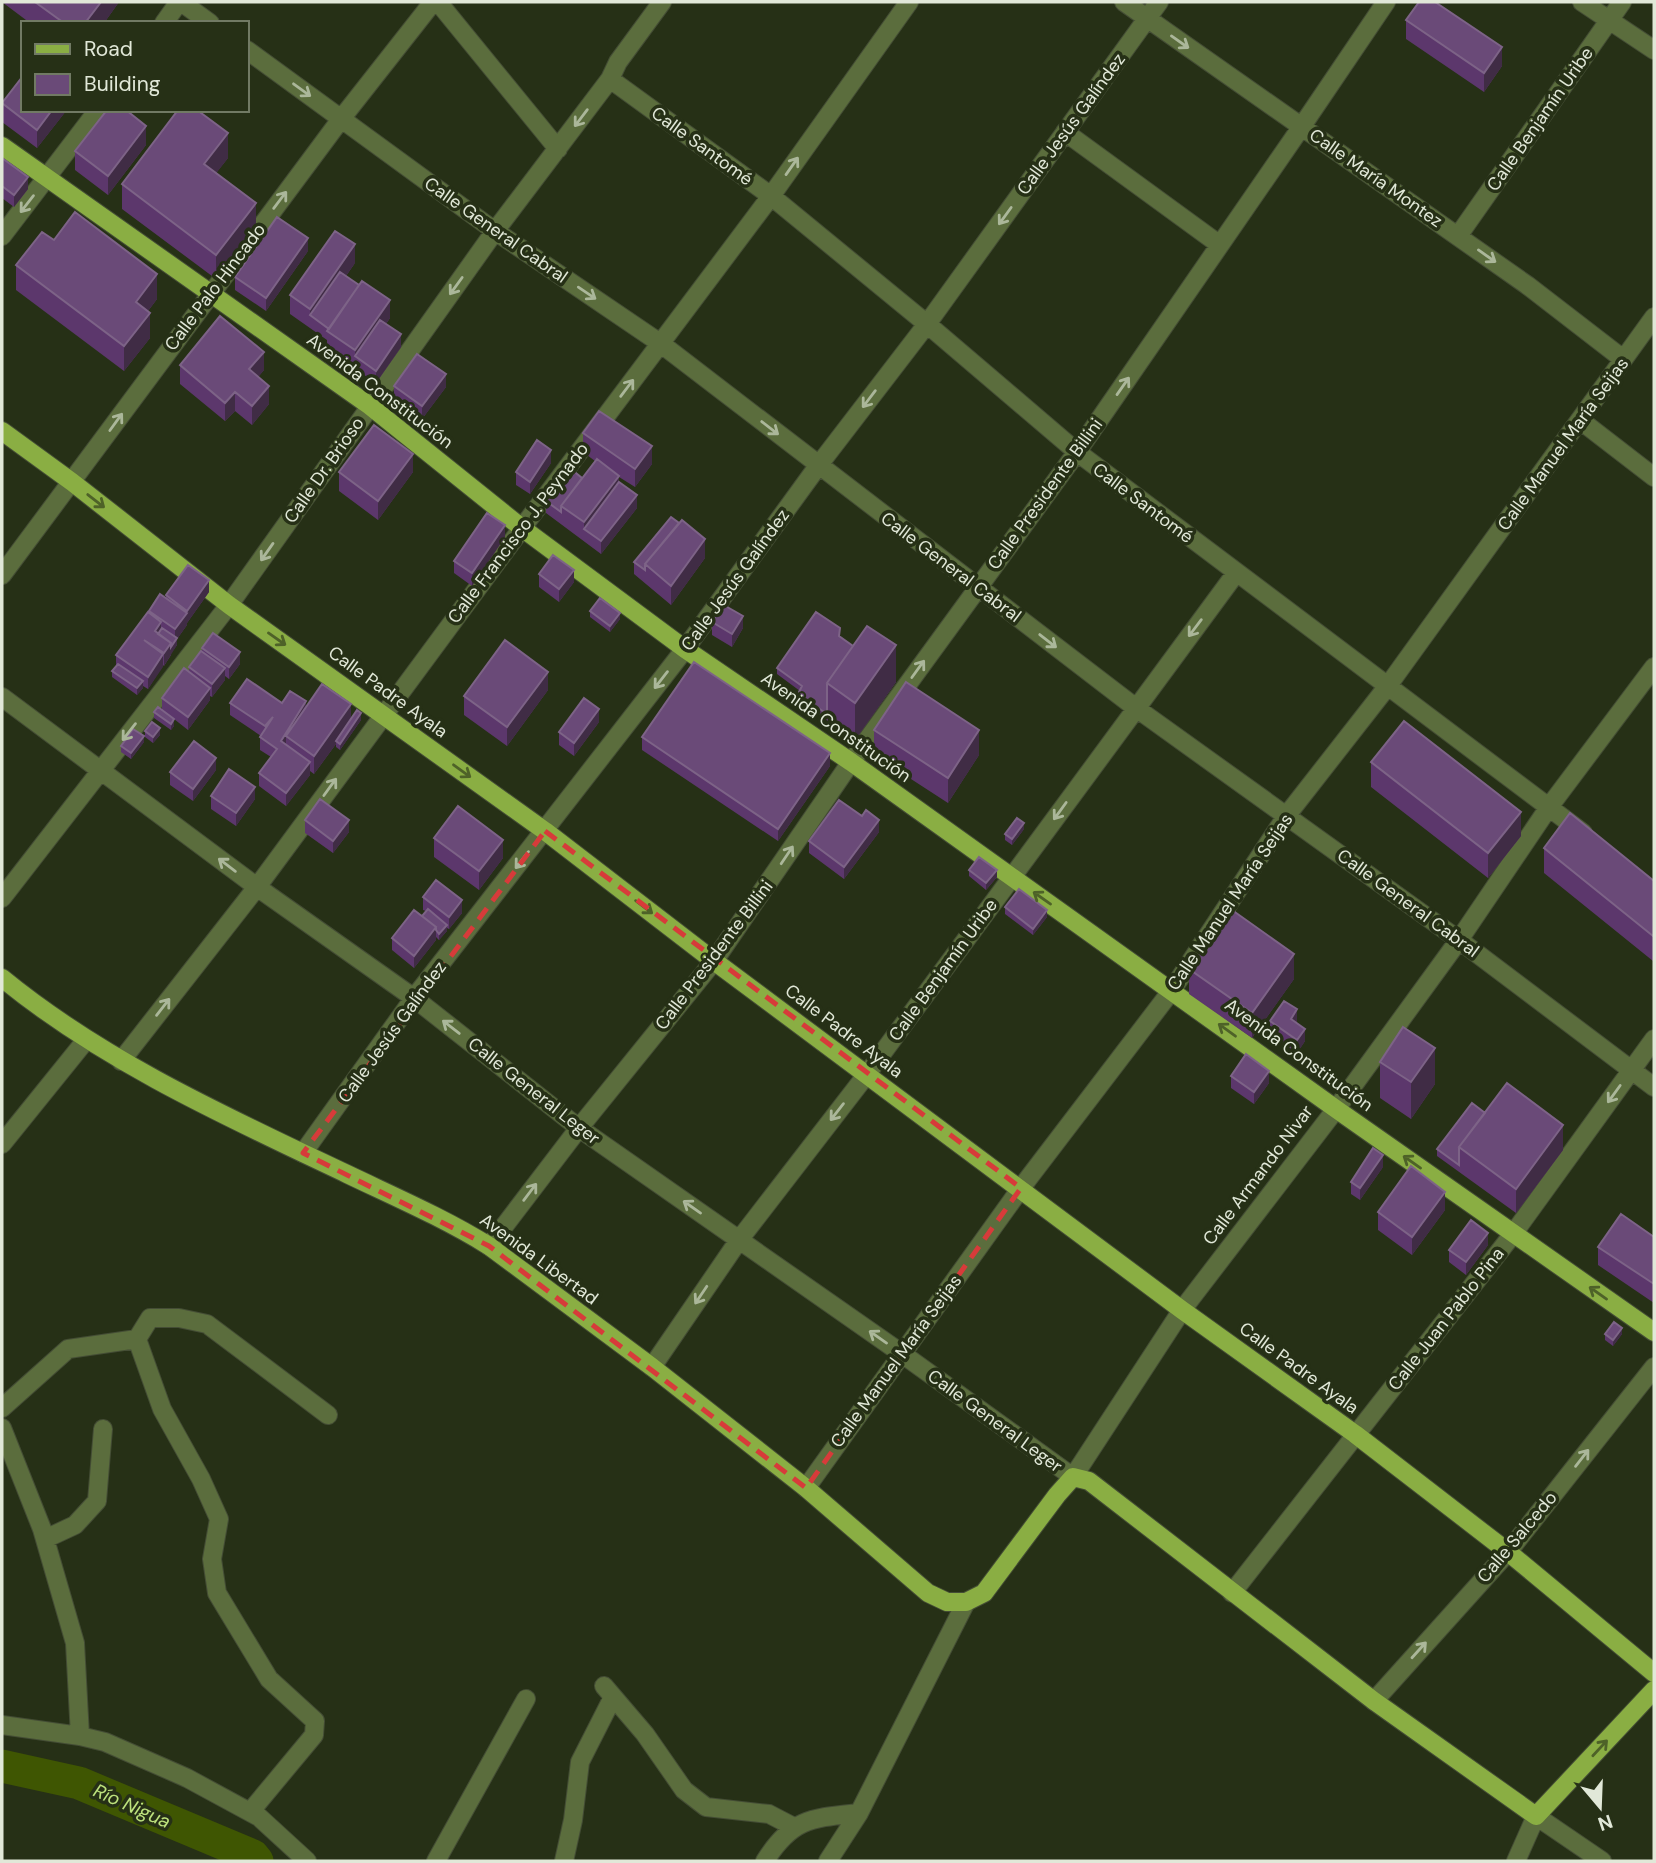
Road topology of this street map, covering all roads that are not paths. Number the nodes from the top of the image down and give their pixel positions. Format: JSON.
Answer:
{"nodes":[{"id":1,"x":180,"y":2,"type":"edge"},
{"id":2,"x":435,"y":2,"type":"edge"},
{"id":3,"x":662,"y":2,"type":"edge"},
{"id":4,"x":909,"y":2,"type":"edge"},
{"id":5,"x":1125,"y":2,"type":"edge"},
{"id":6,"x":1159,"y":2,"type":"edge"},
{"id":7,"x":1386,"y":2,"type":"edge"},
{"id":8,"x":1582,"y":2,"type":"edge"},
{"id":9,"x":1622,"y":2,"type":"edge"},
{"id":10,"x":1147,"y":19,"type":"junction"},
{"id":11,"x":1610,"y":20,"type":"junction"},
{"id":12,"x":166,"y":21,"type":"edge"},
{"id":13,"x":207,"y":21,"type":"edge"},
{"id":14,"x":1654,"y":50,"type":"edge"},
{"id":15,"x":248,"y":51,"type":"edge"},
{"id":16,"x":610,"y":79,"type":"junction"},
{"id":17,"x":97,"y":112,"type":"edge"},
{"id":18,"x":341,"y":119,"type":"junction"},
{"id":19,"x":1303,"y":126,"type":"junction"},
{"id":20,"x":1065,"y":132,"type":"junction"},
{"id":21,"x":2,"y":146,"type":"edge"},
{"id":22,"x":558,"y":149,"type":"junction"},
{"id":23,"x":47,"y":179,"type":"junction"},
{"id":24,"x":771,"y":196,"type":"junction"},
{"id":25,"x":495,"y":231,"type":"junction"},
{"id":26,"x":2,"y":236,"type":"edge"},
{"id":27,"x":1458,"y":236,"type":"junction"},
{"id":28,"x":1220,"y":245,"type":"junction"},
{"id":29,"x":210,"y":293,"type":"junction"},
{"id":30,"x":1654,"y":317,"type":"edge"},
{"id":31,"x":927,"y":324,"type":"junction"},
{"id":32,"x":660,"y":343,"type":"junction"},
{"id":33,"x":1623,"y":359,"type":"junction"},
{"id":34,"x":370,"y":406,"type":"junction"},
{"id":35,"x":1580,"y":420,"type":"junction"},
{"id":36,"x":2,"y":431,"type":"edge"},
{"id":37,"x":1077,"y":452,"type":"junction"},
{"id":38,"x":818,"y":466,"type":"junction"},
{"id":39,"x":1654,"y":477,"type":"edge"},
{"id":40,"x":72,"y":482,"type":"junction"},
{"id":41,"x":522,"y":528,"type":"junction"},
{"id":42,"x":1236,"y":573,"type":"junction"},
{"id":43,"x":2,"y":575,"type":"edge"},
{"id":44,"x":977,"y":586,"type":"junction"},
{"id":45,"x":229,"y":605,"type":"junction"},
{"id":46,"x":685,"y":649,"type":"junction"},
{"id":47,"x":1654,"y":667,"type":"edge"},
{"id":48,"x":1387,"y":687,"type":"junction"},
{"id":49,"x":2,"y":697,"type":"edge"},
{"id":50,"x":1136,"y":708,"type":"junction"},
{"id":51,"x":384,"y":714,"type":"junction"},
{"id":52,"x":850,"y":762,"type":"junction"},
{"id":53,"x":100,"y":769,"type":"junction"},
{"id":54,"x":1549,"y":807,"type":"junction"},
{"id":55,"x":1287,"y":816,"type":"junction"},
{"id":56,"x":545,"y":831,"type":"junction"},
{"id":57,"x":1601,"y":846,"type":"edge"},
{"id":58,"x":1012,"y":876,"type":"junction"},
{"id":59,"x":257,"y":887,"type":"junction"},
{"id":60,"x":2,"y":898,"type":"edge"},
{"id":61,"x":1459,"y":940,"type":"junction"},
{"id":62,"x":714,"y":961,"type":"junction"},
{"id":63,"x":5,"y":983,"type":"edge"},
{"id":64,"x":1172,"y":990,"type":"junction"},
{"id":65,"x":414,"y":998,"type":"junction"},
{"id":66,"x":1654,"y":1039,"type":"edge"},
{"id":67,"x":86,"y":1040,"type":"junction"},
{"id":68,"x":121,"y":1061,"type":"junction"},
{"id":69,"x":1631,"y":1070,"type":"junction"},
{"id":70,"x":867,"y":1074,"type":"junction"},
{"id":71,"x":1654,"y":1087,"type":"edge"},
{"id":72,"x":1336,"y":1109,"type":"junction"},
{"id":73,"x":579,"y":1128,"type":"junction"},
{"id":74,"x":2,"y":1144,"type":"edge"},
{"id":75,"x":303,"y":1153,"type":"junction"},
{"id":76,"x":1021,"y":1188,"type":"junction"},
{"id":77,"x":1513,"y":1234,"type":"junction"},
{"id":78,"x":738,"y":1240,"type":"junction"},
{"id":79,"x":489,"y":1246,"type":"junction"},
{"id":80,"x":1182,"y":1310,"type":"junction"},
{"id":81,"x":1654,"y":1332,"type":"edge"},
{"id":82,"x":137,"y":1339,"type":"junction"},
{"id":83,"x":901,"y":1353,"type":"junction"},
{"id":84,"x":652,"y":1367,"type":"junction"},
{"id":85,"x":1654,"y":1367,"type":"edge"},
{"id":86,"x":2,"y":1408,"type":"edge"},
{"id":87,"x":328,"y":1415,"type":"dead end"},
{"id":88,"x":2,"y":1428,"type":"edge"},
{"id":89,"x":103,"y":1429,"type":"dead end"},
{"id":90,"x":1355,"y":1434,"type":"junction"},
{"id":91,"x":1073,"y":1477,"type":"junction"},
{"id":92,"x":806,"y":1488,"type":"junction"},
{"id":93,"x":45,"y":1539,"type":"junction"},
{"id":94,"x":1508,"y":1552,"type":"junction"},
{"id":95,"x":1232,"y":1593,"type":"junction"},
{"id":96,"x":966,"y":1602,"type":"junction"},
{"id":97,"x":1654,"y":1673,"type":"edge"},
{"id":98,"x":1654,"y":1690,"type":"edge"},
{"id":99,"x":526,"y":1699,"type":"dead end"},
{"id":100,"x":1374,"y":1701,"type":"junction"},
{"id":101,"x":2,"y":1725,"type":"edge"},
{"id":102,"x":80,"y":1736,"type":"junction"},
{"id":103,"x":250,"y":1812,"type":"junction"},
{"id":104,"x":859,"y":1813,"type":"junction"},
{"id":105,"x":1536,"y":1816,"type":"junction"},
{"id":106,"x":794,"y":1827,"type":"junction"},
{"id":107,"x":442,"y":1859,"type":"edge"},
{"id":108,"x":307,"y":1861,"type":"edge"},
{"id":109,"x":564,"y":1861,"type":"edge"},
{"id":110,"x":765,"y":1861,"type":"edge"},
{"id":111,"x":828,"y":1861,"type":"edge"},
{"id":112,"x":1516,"y":1861,"type":"edge"},
{"id":113,"x":1602,"y":1861,"type":"edge"}],
"edges":[{"from":1,"to":12,"type":"street"},
{"from":1,"to":13,"type":"street"},
{"from":2,"to":18,"type":"street","name":"Calle Palo Hincado"},
{"from":2,"to":22,"type":"street"},
{"from":3,"to":16,"type":"street","name":"Calle Dr. Brioso"},
{"from":24,"to":4,"type":"street","name":"Calle Francisco J. Peynado","one_way":true},
{"from":5,"to":10,"type":"street","name":"Calle María Montez"},
{"from":6,"to":10,"type":"street","name":"Calle Jesús Galíndez"},
{"from":7,"to":19,"type":"street","name":"Calle Presidente Billini"},
{"from":8,"to":11,"type":"street"},
{"from":9,"to":11,"type":"street","name":"Calle Benjamín Uribe"},
{"from":10,"to":19,"type":"street","name":"Calle María Montez","one_way":true},
{"from":10,"to":20,"type":"street","name":"Calle Jesús Galíndez"},
{"from":11,"to":14,"type":"street"},
{"from":11,"to":27,"type":"street","name":"Calle Benjamín Uribe"},
{"from":15,"to":18,"type":"street","name":"Calle General Cabral","one_way":true},
{"from":16,"to":22,"type":"street","name":"Calle Dr. Brioso","one_way":true},
{"from":16,"to":24,"type":"street","name":"Calle Santomé"},
{"from":17,"to":23,"type":"street"},
{"from":18,"to":25,"type":"street","name":"Calle General Cabral"},
{"from":29,"to":18,"type":"street","name":"Calle Palo Hincado","one_way":true},
{"from":19,"to":27,"type":"street","name":"Calle María Montez"},
{"from":19,"to":28,"type":"street","name":"Calle Presidente Billini"},
{"from":20,"to":28,"type":"street"},
{"from":20,"to":31,"type":"street","name":"Calle Jesús Galíndez","one_way":true},
{"from":21,"to":23,"type":"main road","name":"Avenida Constitución"},
{"from":22,"to":25,"type":"street","name":"Calle Dr. Brioso"},
{"from":23,"to":26,"type":"street","one_way":true},
{"from":23,"to":29,"type":"main road","name":"Avenida Constitución"},
{"from":24,"to":31,"type":"street","name":"Calle Santomé"},
{"from":24,"to":32,"type":"street","name":"Calle Francisco J. Peynado"},
{"from":25,"to":32,"type":"street","name":"Calle General Cabral","one_way":true},
{"from":25,"to":34,"type":"street","name":"Calle Dr. Brioso","one_way":true},
{"from":27,"to":33,"type":"street","name":"Calle María Montez","one_way":true},
{"from":37,"to":28,"type":"street","name":"Calle Presidente Billini","one_way":true},
{"from":29,"to":34,"type":"main road","name":"Avenida Constitución"},
{"from":40,"to":29,"type":"street","name":"Calle Palo Hincado","one_way":true},
{"from":30,"to":33,"type":"street","name":"Calle Manuel María Seijas"},
{"from":31,"to":37,"type":"street","name":"Calle Santomé"},
{"from":31,"to":38,"type":"street","name":"Calle Jesús Galíndez","one_way":true},
{"from":32,"to":38,"type":"street","name":"Calle General Cabral","one_way":true},
{"from":41,"to":32,"type":"street","name":"Calle Francisco J. Peynado","one_way":true},
{"from":33,"to":35,"type":"street","name":"Calle Manuel María Seijas"},
{"from":34,"to":41,"type":"main road","name":"Avenida Constitución"},
{"from":34,"to":45,"type":"street","name":"Calle Dr. Brioso","one_way":true},
{"from":35,"to":39,"type":"street"},
{"from":35,"to":48,"type":"street","name":"Calle Manuel María Seijas"},
{"from":36,"to":40,"type":"main road","name":"Calle Padre Ayala"},
{"from":37,"to":42,"type":"street","name":"Calle Santomé"},
{"from":37,"to":44,"type":"street","name":"Calle Presidente Billini"},
{"from":38,"to":44,"type":"street","name":"Calle General Cabral"},
{"from":38,"to":46,"type":"street","name":"Calle Jesús Galíndez"},
{"from":40,"to":43,"type":"street","name":"Calle Palo Hincado"},
{"from":40,"to":45,"type":"main road","name":"Calle Padre Ayala","one_way":true},
{"from":41,"to":46,"type":"main road","name":"Avenida Constitución"},
{"from":41,"to":51,"type":"street","name":"Calle Francisco J. Peynado"},
{"from":42,"to":48,"type":"street","name":"Calle Santomé"},
{"from":42,"to":50,"type":"street","name":"Calle Benjamín Uribe","one_way":true},
{"from":44,"to":50,"type":"street","name":"Calle General Cabral","one_way":true},
{"from":52,"to":44,"type":"street","name":"Calle Presidente Billini","one_way":true},
{"from":45,"to":51,"type":"main road","name":"Calle Padre Ayala","one_way":true},
{"from":45,"to":53,"type":"street","name":"Calle Dr. Brioso","one_way":true},
{"from":46,"to":52,"type":"main road","name":"Avenida Constitución"},
{"from":46,"to":56,"type":"street","name":"Calle Jesús Galíndez","one_way":true},
{"from":47,"to":54,"type":"street","name":"Calle Armando Nivar"},
{"from":48,"to":54,"type":"street","name":"Calle Santomé"},
{"from":48,"to":55,"type":"street","name":"Calle Manuel María Seijas"},
{"from":49,"to":53,"type":"street","name":"Calle General Leger"},
{"from":50,"to":55,"type":"street","name":"Calle General Cabral"},
{"from":50,"to":58,"type":"street","name":"Calle Benjamín Uribe","one_way":true},
{"from":51,"to":56,"type":"main road","name":"Calle Padre Ayala","one_way":true},
{"from":59,"to":51,"type":"street","name":"Calle Francisco J. Peynado","one_way":true},
{"from":52,"to":58,"type":"main road","name":"Avenida Constitución"},
{"from":62,"to":52,"type":"street","name":"Calle Presidente Billini","one_way":true},
{"from":59,"to":53,"type":"street","name":"Calle General Leger","one_way":true},
{"from":53,"to":60,"type":"street","name":"Calle Dr. Brioso"},
{"from":54,"to":57,"type":"street","name":"Calle Santomé"},
{"from":54,"to":61,"type":"street","name":"Calle Armando Nivar"},
{"from":55,"to":61,"type":"street","name":"Calle General Cabral"},
{"from":55,"to":64,"type":"street","name":"Calle Manuel María Seijas"},
{"from":56,"to":62,"type":"main road","name":"Calle Padre Ayala","one_way":true},
{"from":56,"to":65,"type":"street","name":"Calle Jesús Galíndez","one_way":true},
{"from":64,"to":58,"type":"main road","name":"Avenida Constitución","one_way":true},
{"from":58,"to":70,"type":"street","name":"Calle Benjamín Uribe"},
{"from":59,"to":65,"type":"street","name":"Calle General Leger"},
{"from":68,"to":59,"type":"street","name":"Calle Francisco J. Peynado","one_way":true},
{"from":61,"to":69,"type":"street","name":"Calle General Cabral"},
{"from":61,"to":72,"type":"street","name":"Calle Armando Nivar"},
{"from":62,"to":70,"type":"main road","name":"Calle Padre Ayala"},
{"from":62,"to":73,"type":"street","name":"Calle Presidente Billini"},
{"from":63,"to":67,"type":"main road","name":"Avenida Libertad"},
{"from":72,"to":64,"type":"main road","name":"Avenida Constitución","one_way":true},
{"from":64,"to":76,"type":"street","name":"Calle Manuel María Seijas"},
{"from":73,"to":65,"type":"street","name":"Calle General Leger","one_way":true},
{"from":65,"to":75,"type":"street","name":"Calle Jesús Galíndez"},
{"from":66,"to":69,"type":"street","name":"Calle Juan Pablo Pina"},
{"from":67,"to":68,"type":"main road","name":"Avenida Libertad"},
{"from":67,"to":74,"type":"street"},
{"from":68,"to":75,"type":"main road","name":"Avenida Libertad"},
{"from":69,"to":71,"type":"street","name":"Calle General Cabral"},
{"from":69,"to":77,"type":"street","name":"Calle Juan Pablo Pina","one_way":true},
{"from":70,"to":76,"type":"main road","name":"Calle Padre Ayala"},
{"from":70,"to":78,"type":"street","name":"Calle Benjamín Uribe","one_way":true},
{"from":77,"to":72,"type":"main road","name":"Avenida Constitución","one_way":true},
{"from":72,"to":80,"type":"street","name":"Calle Armando Nivar"},
{"from":78,"to":73,"type":"street","name":"Calle General Leger","one_way":true},
{"from":79,"to":73,"type":"street","name":"Calle Presidente Billini","one_way":true},
{"from":75,"to":79,"type":"main road","name":"Avenida Libertad"},
{"from":76,"to":80,"type":"main road","name":"Calle Padre Ayala"},
{"from":76,"to":83,"type":"street","name":"Calle Manuel María Seijas"},
{"from":81,"to":77,"type":"main road","name":"Avenida Constitución","one_way":true},
{"from":77,"to":90,"type":"street","name":"Calle Juan Pablo Pina"},
{"from":83,"to":78,"type":"street","name":"Calle General Leger","one_way":true},
{"from":78,"to":84,"type":"street","name":"Calle Benjamín Uribe","one_way":true},
{"from":79,"to":84,"type":"main road","name":"Avenida Libertad"},
{"from":80,"to":90,"type":"main road","name":"Calle Padre Ayala"},
{"from":80,"to":91,"type":"street","name":"Calle Armando Nivar"},
{"from":82,"to":86,"type":"street"},
{"from":82,"to":87,"type":"street"},
{"from":82,"to":103,"type":"street"},
{"from":83,"to":91,"type":"street","name":"Calle General Leger"},
{"from":83,"to":92,"type":"street","name":"Calle Manuel María Seijas"},
{"from":84,"to":92,"type":"main road","name":"Avenida Libertad"},
{"from":94,"to":85,"type":"street","name":"Calle Salcedo","one_way":true},
{"from":88,"to":93,"type":"street"},
{"from":89,"to":93,"type":"street"},
{"from":90,"to":94,"type":"main road","name":"Calle Padre Ayala"},
{"from":90,"to":95,"type":"street","name":"Calle Juan Pablo Pina"},
{"from":91,"to":95,"type":"main road"},
{"from":91,"to":96,"type":"main road","name":"Calle Armando Nivar"},
{"from":92,"to":96,"type":"main road","name":"Avenida Libertad"},
{"from":93,"to":102,"type":"street"},
{"from":94,"to":97,"type":"main road","name":"Calle Padre Ayala"},
{"from":100,"to":94,"type":"street","name":"Calle Salcedo","one_way":true},
{"from":95,"to":100,"type":"main road"},
{"from":96,"to":104,"type":"street"},
{"from":105,"to":98,"type":"main road","one_way":true},
{"from":99,"to":107,"type":"street"},
{"from":100,"to":105,"type":"main road"},
{"from":101,"to":102,"type":"street"},
{"from":102,"to":103,"type":"street"},
{"from":103,"to":108,"type":"street"},
{"from":104,"to":106,"type":"street"},
{"from":104,"to":111,"type":"street"},
{"from":105,"to":112,"type":"street"},
{"from":105,"to":113,"type":"street"},
{"from":106,"to":109,"type":"street"},
{"from":106,"to":110,"type":"street"}]}
